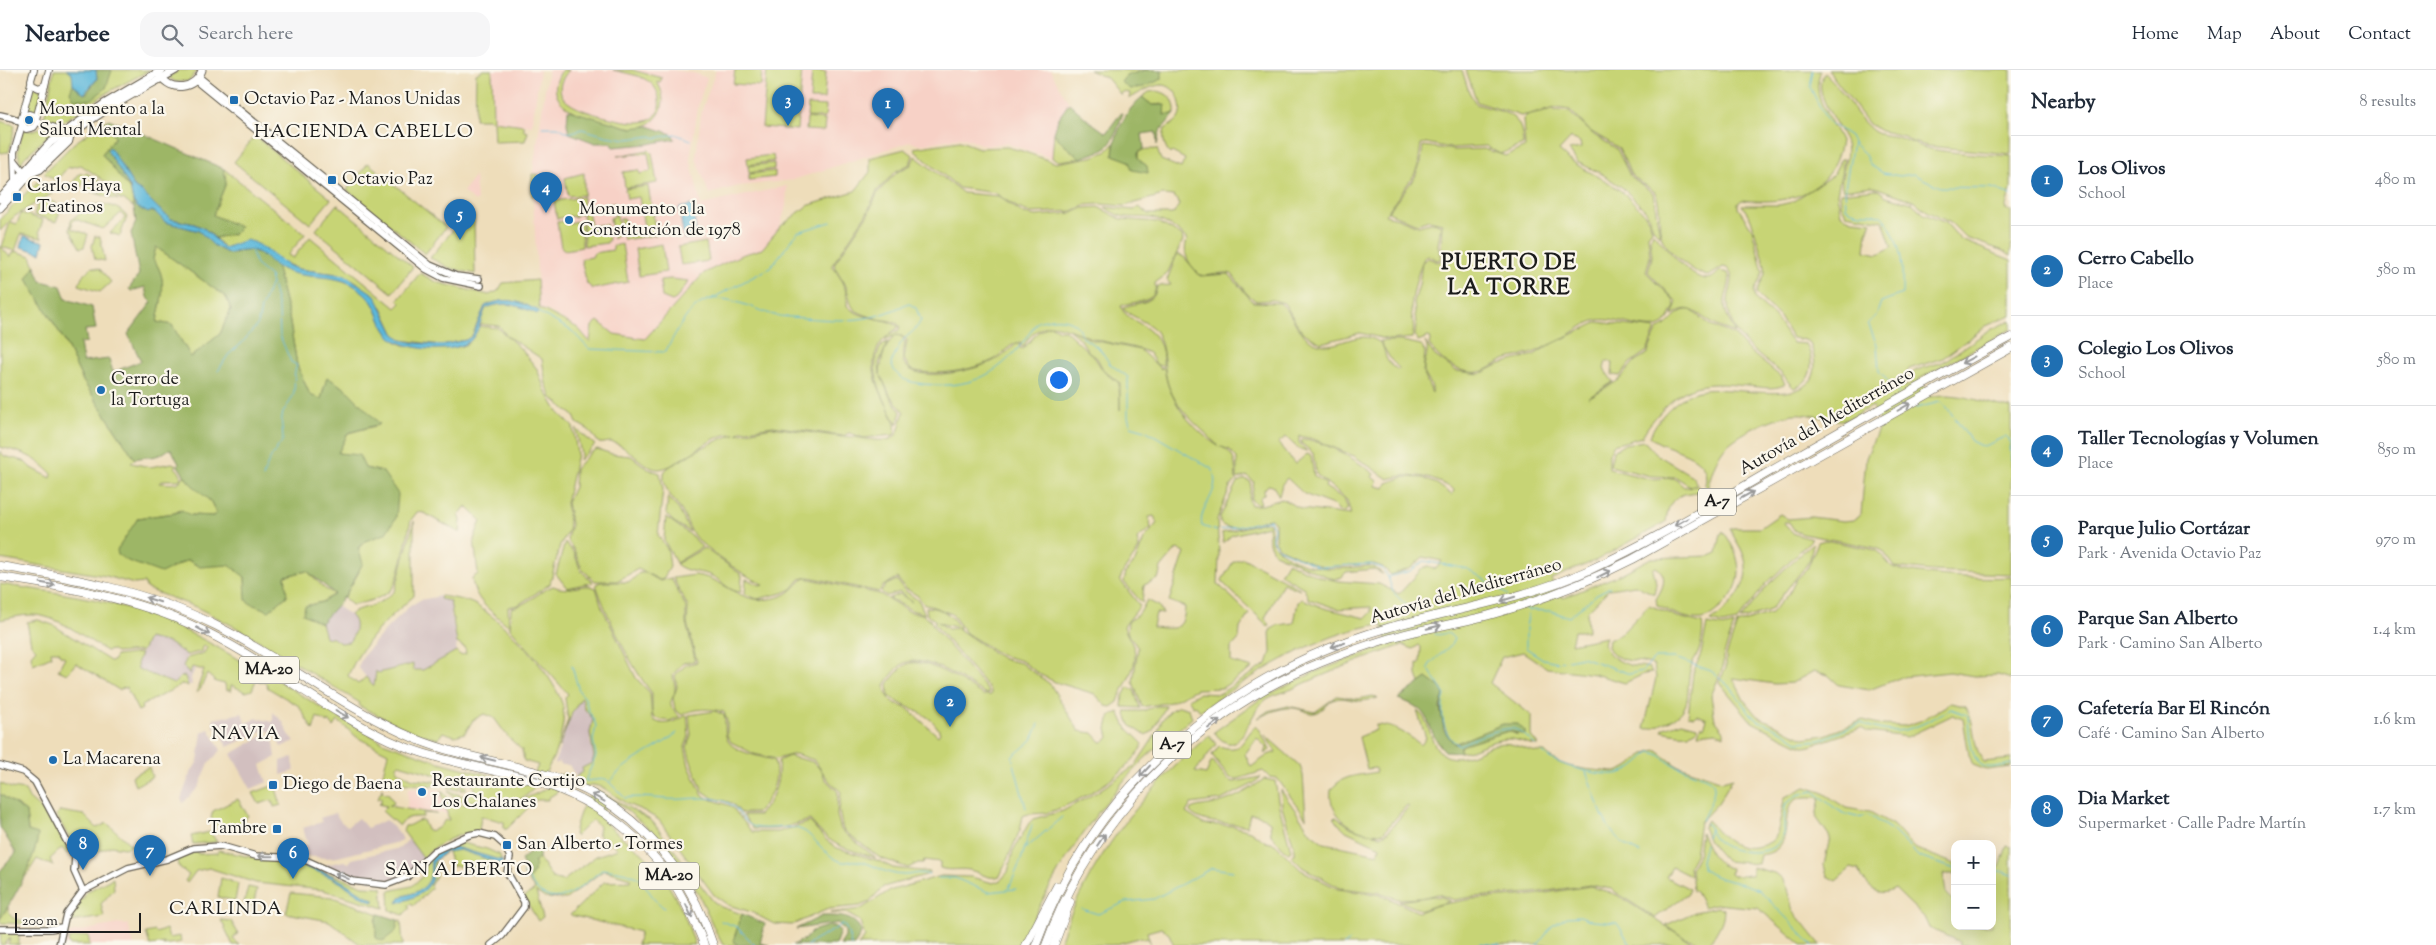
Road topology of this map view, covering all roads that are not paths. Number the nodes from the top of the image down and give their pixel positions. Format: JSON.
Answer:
{"nodes":[{"id":1,"x":49,"y":70,"type":"edge"},
{"id":2,"x":176,"y":70,"type":"edge"},
{"id":3,"x":160,"y":72,"type":"edge"},
{"id":4,"x":33,"y":76,"type":"edge"},
{"id":5,"x":199,"y":76,"type":"edge"},
{"id":6,"x":46,"y":82,"type":"junction"},
{"id":7,"x":0,"y":115,"type":"edge"},
{"id":8,"x":24,"y":116,"type":"junction"},
{"id":9,"x":36,"y":120,"type":"junction"},
{"id":10,"x":22,"y":124,"type":"junction"},
{"id":11,"x":67,"y":133,"type":"junction"},
{"id":12,"x":16,"y":162,"type":"junction"},
{"id":13,"x":23,"y":171,"type":"junction"},
{"id":14,"x":30,"y":174,"type":"junction"},
{"id":15,"x":15,"y":181,"type":"junction"},
{"id":16,"x":0,"y":199,"type":"edge"},
{"id":17,"x":0,"y":208,"type":"edge"},
{"id":18,"x":479,"y":279,"type":"dead end"},
{"id":19,"x":481,"y":286,"type":"dead end"},
{"id":20,"x":2011,"y":337,"type":"edge"},
{"id":21,"x":2011,"y":348,"type":"edge"},
{"id":22,"x":0,"y":566,"type":"edge"},
{"id":23,"x":0,"y":577,"type":"edge"},
{"id":24,"x":0,"y":765,"type":"edge"},
{"id":25,"x":1086,"y":846,"type":"junction"},
{"id":26,"x":1085,"y":865,"type":"junction"},
{"id":27,"x":84,"y":891,"type":"junction"},
{"id":28,"x":63,"y":924,"type":"junction"},
{"id":29,"x":0,"y":929,"type":"edge"},
{"id":30,"x":50,"y":929,"type":"junction"},
{"id":31,"x":59,"y":938,"type":"junction"},
{"id":32,"x":59,"y":945,"type":"edge"},
{"id":33,"x":491,"y":945,"type":"edge"},
{"id":34,"x":704,"y":945,"type":"edge"},
{"id":35,"x":713,"y":945,"type":"edge"},
{"id":36,"x":1026,"y":945,"type":"edge"},
{"id":37,"x":1036,"y":945,"type":"edge"},
{"id":38,"x":1046,"y":945,"type":"edge"},
{"id":39,"x":1054,"y":945,"type":"edge"}],
"edges":[{"from":1,"to":6,"type":"main road"},
{"from":2,"to":3,"type":"main road"},
{"from":3,"to":5,"type":"main road"},
{"from":3,"to":11,"type":"main road"},
{"from":4,"to":6,"type":"main road"},
{"from":4,"to":6,"type":"main road"},
{"from":4,"to":8,"type":"main road"},
{"from":5,"to":18,"type":"street"},
{"from":5,"to":19,"type":"street"},
{"from":6,"to":9,"type":"main road"},
{"from":7,"to":10,"type":"street"},
{"from":8,"to":9,"type":"main road"},
{"from":8,"to":10,"type":"main road"},
{"from":9,"to":10,"type":"main road"},
{"from":9,"to":11,"type":"main road"},
{"from":10,"to":12,"type":"main road"},
{"from":11,"to":13,"type":"main road"},
{"from":11,"to":14,"type":"main road"},
{"from":12,"to":13,"type":"main road"},
{"from":12,"to":15,"type":"main road"},
{"from":13,"to":14,"type":"main road"},
{"from":13,"to":15,"type":"main road"},
{"from":14,"to":17,"type":"main road"},
{"from":15,"to":16,"type":"main road"},
{"from":20,"to":25,"type":"highway","name":"Autovía del Mediterráneo","number":"A-7","one_way":true},
{"from":26,"to":21,"type":"highway","name":"Autovía del Mediterráneo","number":"A-7","one_way":true},
{"from":35,"to":22,"type":"highway","number":"MA-20","one_way":true},
{"from":23,"to":34,"type":"highway","number":"MA-20","one_way":true},
{"from":24,"to":27,"type":"street"},
{"from":25,"to":36,"type":"highway"},
{"from":25,"to":37,"type":"highway","name":"Autovía del Mediterráneo","number":"A-7"},
{"from":26,"to":38,"type":"highway","name":"Autovía del Mediterráneo","number":"A-7"},
{"from":26,"to":39,"type":"highway"},
{"from":27,"to":28,"type":"street"},
{"from":33,"to":27,"type":"street","one_way":true},
{"from":28,"to":30,"type":"street"},
{"from":28,"to":31,"type":"street"},
{"from":29,"to":30,"type":"street"},
{"from":30,"to":31,"type":"street"},
{"from":31,"to":32,"type":"street"}]}
